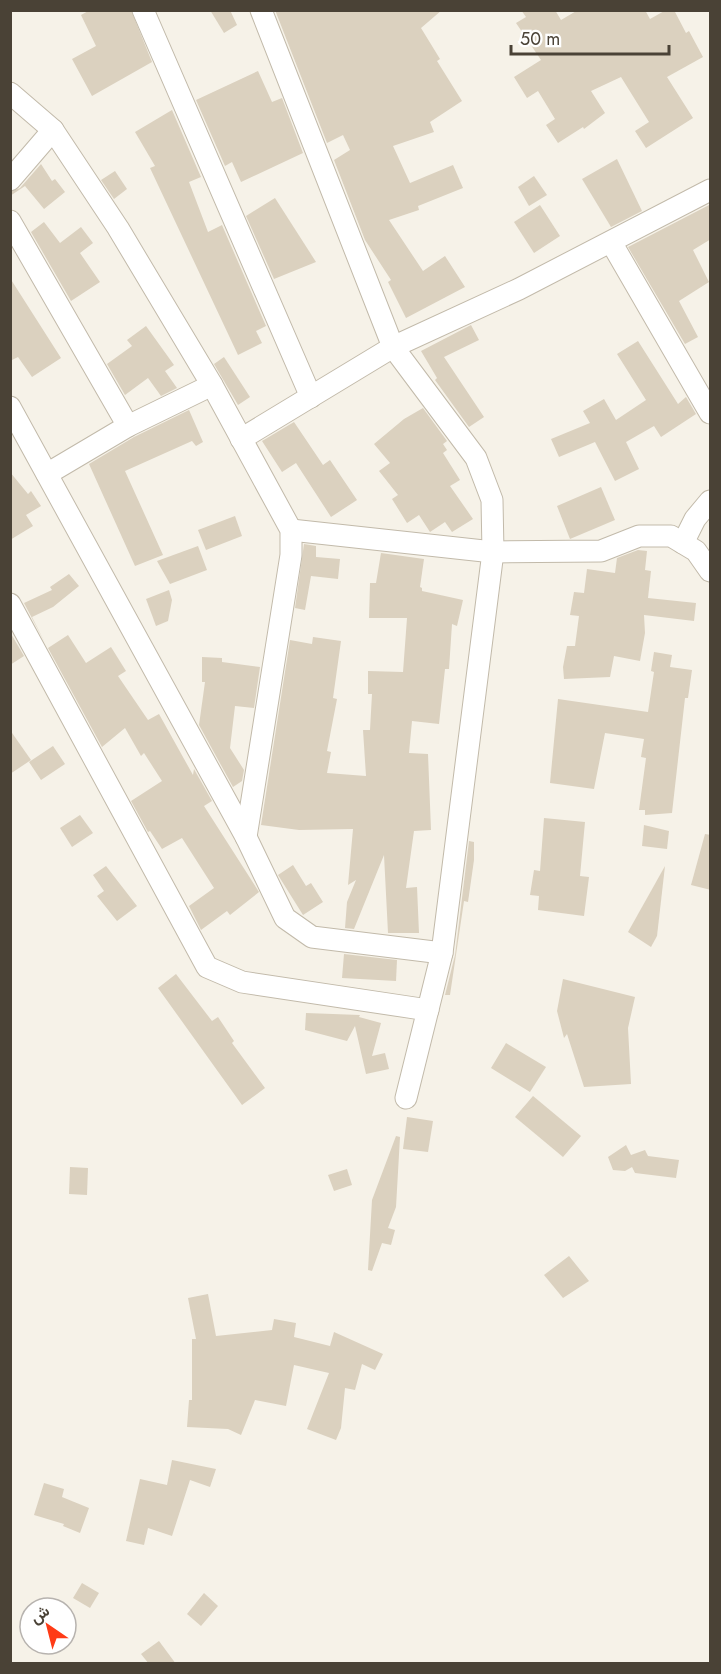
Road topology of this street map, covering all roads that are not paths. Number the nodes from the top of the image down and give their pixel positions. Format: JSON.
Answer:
{"nodes":[{"id":1,"x":143,"y":10,"type":"edge"},
{"id":2,"x":261,"y":10,"type":"edge"},
{"id":3,"x":10,"y":93,"type":"edge"},
{"id":4,"x":53,"y":130,"type":"junction"},
{"id":5,"x":10,"y":180,"type":"edge"},
{"id":6,"x":711,"y":190,"type":"edge"},
{"id":7,"x":10,"y":221,"type":"edge"},
{"id":8,"x":611,"y":242,"type":"junction"},
{"id":9,"x":393,"y":347,"type":"junction"},
{"id":10,"x":212,"y":385,"type":"junction"},
{"id":11,"x":311,"y":397,"type":"junction"},
{"id":12,"x":10,"y":407,"type":"edge"},
{"id":13,"x":711,"y":413,"type":"edge"},
{"id":14,"x":128,"y":426,"type":"junction"},
{"id":15,"x":242,"y":439,"type":"junction"},
{"id":16,"x":47,"y":474,"type":"junction"},
{"id":17,"x":711,"y":501,"type":"edge"},
{"id":18,"x":291,"y":530,"type":"junction"},
{"id":19,"x":683,"y":543,"type":"junction"},
{"id":20,"x":493,"y":552,"type":"junction"},
{"id":21,"x":711,"y":571,"type":"edge"},
{"id":22,"x":10,"y":604,"type":"edge"},
{"id":23,"x":246,"y":837,"type":"junction"},
{"id":24,"x":442,"y":953,"type":"junction"},
{"id":25,"x":428,"y":1010,"type":"junction"},
{"id":26,"x":406,"y":1098,"type":"dead end"}],
"edges":[{"from":1,"to":11,"type":"street"},
{"from":2,"to":9,"type":"street"},
{"from":3,"to":4,"type":"street"},
{"from":4,"to":5,"type":"street"},
{"from":4,"to":10,"type":"street"},
{"from":6,"to":8,"type":"street"},
{"from":7,"to":14,"type":"street"},
{"from":8,"to":9,"type":"street"},
{"from":8,"to":13,"type":"street"},
{"from":9,"to":11,"type":"street"},
{"from":9,"to":20,"type":"street"},
{"from":10,"to":14,"type":"street"},
{"from":10,"to":15,"type":"street"},
{"from":11,"to":15,"type":"street"},
{"from":12,"to":16,"type":"street"},
{"from":14,"to":16,"type":"street"},
{"from":15,"to":18,"type":"street"},
{"from":16,"to":23,"type":"street"},
{"from":17,"to":19,"type":"street"},
{"from":18,"to":20,"type":"street"},
{"from":18,"to":23,"type":"street"},
{"from":19,"to":20,"type":"street"},
{"from":19,"to":21,"type":"street"},
{"from":20,"to":24,"type":"street"},
{"from":22,"to":25,"type":"street"},
{"from":23,"to":24,"type":"street"},
{"from":24,"to":25,"type":"street"},
{"from":25,"to":26,"type":"street"}]}
